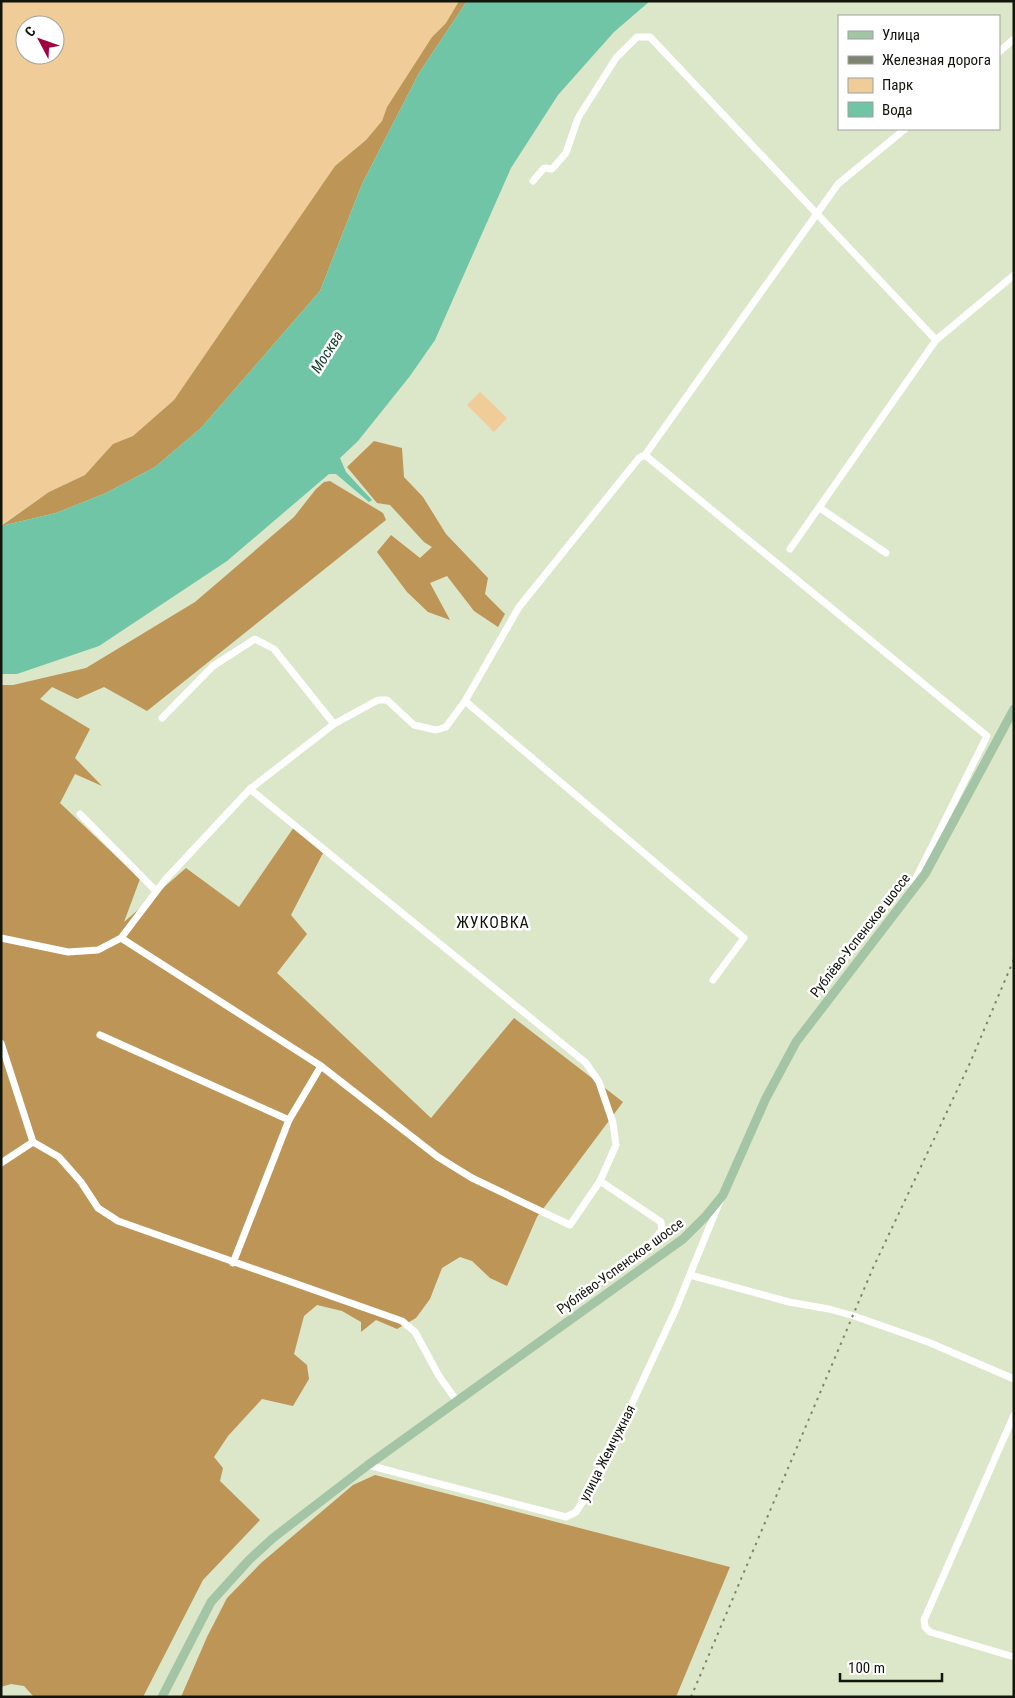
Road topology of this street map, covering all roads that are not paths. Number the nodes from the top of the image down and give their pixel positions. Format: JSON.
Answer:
{"nodes":[{"id":1,"x":1014,"y":39,"type":"edge"},
{"id":2,"x":1000,"y":51,"type":"edge"},
{"id":3,"x":904,"y":130,"type":"edge"},
{"id":4,"x":533,"y":181,"type":"dead end"},
{"id":5,"x":817,"y":213,"type":"junction"},
{"id":6,"x":1014,"y":275,"type":"edge"},
{"id":7,"x":936,"y":340,"type":"junction"},
{"id":8,"x":645,"y":455,"type":"junction"},
{"id":9,"x":820,"y":508,"type":"junction"},
{"id":10,"x":790,"y":549,"type":"dead end"},
{"id":11,"x":886,"y":553,"type":"dead end"},
{"id":12,"x":465,"y":702,"type":"junction"},
{"id":13,"x":1014,"y":708,"type":"edge"},
{"id":14,"x":162,"y":718,"type":"dead end"},
{"id":15,"x":334,"y":724,"type":"junction"},
{"id":16,"x":250,"y":790,"type":"junction"},
{"id":17,"x":80,"y":814,"type":"dead end"},
{"id":18,"x":156,"y":891,"type":"junction"},
{"id":19,"x":901,"y":907,"type":"junction"},
{"id":20,"x":1,"y":938,"type":"edge"},
{"id":21,"x":121,"y":938,"type":"junction"},
{"id":22,"x":713,"y":980,"type":"dead end"},
{"id":23,"x":100,"y":1035,"type":"dead end"},
{"id":24,"x":1,"y":1043,"type":"edge"},
{"id":25,"x":320,"y":1066,"type":"junction"},
{"id":26,"x":289,"y":1120,"type":"junction"},
{"id":27,"x":33,"y":1142,"type":"junction"},
{"id":28,"x":1,"y":1163,"type":"edge"},
{"id":29,"x":600,"y":1181,"type":"junction"},
{"id":30,"x":722,"y":1195,"type":"junction"},
{"id":31,"x":656,"y":1259,"type":"junction"},
{"id":32,"x":233,"y":1263,"type":"junction"},
{"id":33,"x":690,"y":1275,"type":"junction"},
{"id":34,"x":1014,"y":1379,"type":"edge"},
{"id":35,"x":456,"y":1400,"type":"junction"},
{"id":36,"x":1014,"y":1415,"type":"edge"},
{"id":37,"x":368,"y":1464,"type":"junction"},
{"id":38,"x":1014,"y":1657,"type":"edge"},
{"id":39,"x":162,"y":1697,"type":"edge"}],
"edges":[{"from":1,"to":2,"type":"street"},
{"from":3,"to":5,"type":"street"},
{"from":4,"to":5,"type":"street"},
{"from":5,"to":7,"type":"street"},
{"from":5,"to":8,"type":"street"},
{"from":6,"to":7,"type":"street"},
{"from":7,"to":9,"type":"street"},
{"from":8,"to":12,"type":"street"},
{"from":8,"to":19,"type":"street"},
{"from":9,"to":10,"type":"street"},
{"from":9,"to":11,"type":"street"},
{"from":12,"to":15,"type":"street"},
{"from":12,"to":22,"type":"street"},
{"from":13,"to":19,"type":"main road","name":"Рублёво-Успенское шоссе"},
{"from":14,"to":15,"type":"street"},
{"from":15,"to":16,"type":"street"},
{"from":16,"to":18,"type":"street"},
{"from":16,"to":29,"type":"street"},
{"from":17,"to":18,"type":"street"},
{"from":18,"to":21,"type":"street"},
{"from":19,"to":30,"type":"main road","name":"Рублёво-Успенское шоссе"},
{"from":20,"to":21,"type":"street"},
{"from":21,"to":25,"type":"street"},
{"from":23,"to":26,"type":"street"},
{"from":24,"to":27,"type":"street"},
{"from":25,"to":26,"type":"street"},
{"from":25,"to":29,"type":"street"},
{"from":26,"to":32,"type":"street"},
{"from":27,"to":28,"type":"street"},
{"from":27,"to":32,"type":"street"},
{"from":29,"to":31,"type":"street"},
{"from":30,"to":31,"type":"main road","name":"Рублёво-Успенское шоссе"},
{"from":30,"to":33,"type":"street","name":"улица Жемчужная"},
{"from":31,"to":35,"type":"main road","name":"Рублёво-Успенское шоссе"},
{"from":32,"to":35,"type":"street"},
{"from":33,"to":34,"type":"street"},
{"from":33,"to":37,"type":"street","name":"улица Жемчужная"},
{"from":35,"to":37,"type":"main road","name":"Рублёво-Успенское шоссе"},
{"from":36,"to":38,"type":"street"},
{"from":37,"to":39,"type":"main road","name":"Рублёво-Успенское шоссе"}]}
